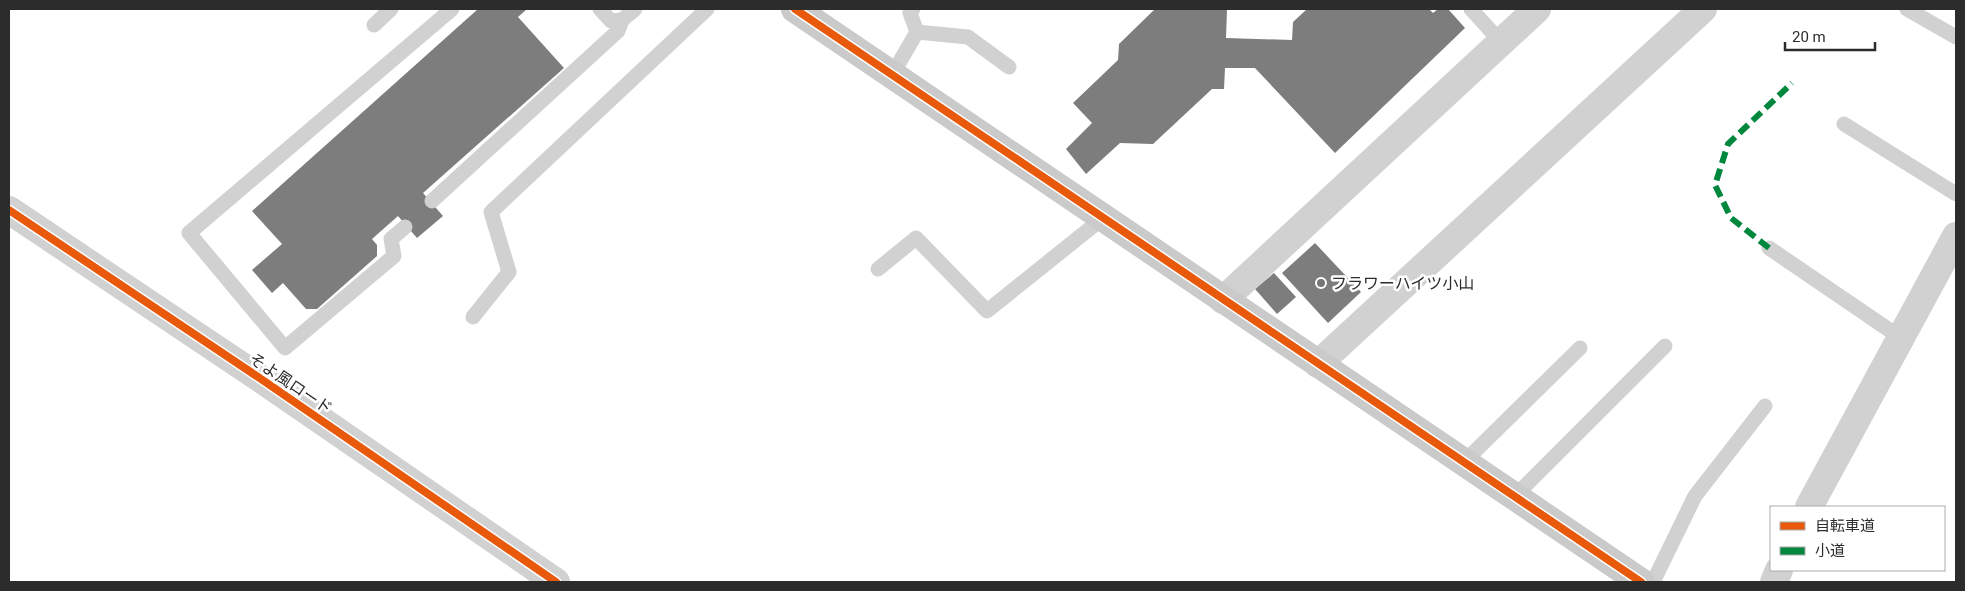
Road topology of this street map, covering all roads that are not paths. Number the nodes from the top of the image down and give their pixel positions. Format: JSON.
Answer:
{"nodes":[{"id":1,"x":391,"y":9,"type":"edge"},
{"id":2,"x":452,"y":9,"type":"edge"},
{"id":3,"x":600,"y":9,"type":"edge"},
{"id":4,"x":635,"y":9,"type":"edge"},
{"id":5,"x":707,"y":9,"type":"edge"},
{"id":6,"x":795,"y":9,"type":"edge"},
{"id":7,"x":913,"y":9,"type":"edge"},
{"id":8,"x":1471,"y":9,"type":"edge"},
{"id":9,"x":1537,"y":9,"type":"edge"},
{"id":10,"x":1703,"y":9,"type":"edge"},
{"id":11,"x":1907,"y":9,"type":"edge"},
{"id":12,"x":622,"y":20,"type":"junction"},
{"id":13,"x":374,"y":25,"type":"dead end"},
{"id":14,"x":917,"y":32,"type":"junction"},
{"id":15,"x":1956,"y":37,"type":"edge"},
{"id":16,"x":1502,"y":42,"type":"junction"},
{"id":17,"x":1008,"y":67,"type":"dead end"},
{"id":18,"x":892,"y":75,"type":"junction"},
{"id":19,"x":1844,"y":124,"type":"dead end"},
{"id":20,"x":1956,"y":194,"type":"edge"},
{"id":21,"x":432,"y":201,"type":"dead end"},
{"id":22,"x":9,"y":210,"type":"edge"},
{"id":23,"x":1103,"y":218,"type":"junction"},
{"id":24,"x":404,"y":227,"type":"dead end"},
{"id":25,"x":1956,"y":236,"type":"edge"},
{"id":26,"x":1769,"y":248,"type":"dead end"},
{"id":27,"x":878,"y":270,"type":"dead end"},
{"id":28,"x":1223,"y":300,"type":"junction"},
{"id":29,"x":473,"y":317,"type":"dead end"},
{"id":30,"x":1901,"y":338,"type":"junction"},
{"id":31,"x":1665,"y":346,"type":"dead end"},
{"id":32,"x":1580,"y":348,"type":"dead end"},
{"id":33,"x":1318,"y":364,"type":"junction"},
{"id":34,"x":1765,"y":406,"type":"dead end"},
{"id":35,"x":1464,"y":462,"type":"junction"},
{"id":36,"x":1515,"y":496,"type":"junction"},
{"id":37,"x":1810,"y":506,"type":"edge"},
{"id":38,"x":556,"y":582,"type":"edge"},
{"id":39,"x":1642,"y":582,"type":"edge"},
{"id":40,"x":1653,"y":582,"type":"edge"}],
"edges":[{"from":1,"to":13,"type":"lane"},
{"from":2,"to":24,"type":"lane"},
{"from":3,"to":12,"type":"lane"},
{"from":4,"to":12,"type":"lane"},
{"from":5,"to":29,"type":"lane"},
{"from":6,"to":18,"type":"street"},
{"from":7,"to":14,"type":"lane"},
{"from":8,"to":16,"type":"lane"},
{"from":9,"to":16,"type":"street"},
{"from":10,"to":33,"type":"street"},
{"from":11,"to":15,"type":"lane"},
{"from":12,"to":21,"type":"lane"},
{"from":14,"to":17,"type":"lane"},
{"from":14,"to":18,"type":"lane"},
{"from":16,"to":28,"type":"street"},
{"from":18,"to":23,"type":"street"},
{"from":19,"to":20,"type":"lane"},
{"from":22,"to":38,"type":"street","name":"そよ風ロード"},
{"from":23,"to":27,"type":"lane"},
{"from":23,"to":28,"type":"street"},
{"from":25,"to":30,"type":"street"},
{"from":26,"to":30,"type":"lane"},
{"from":28,"to":33,"type":"street"},
{"from":30,"to":37,"type":"street"},
{"from":31,"to":36,"type":"lane"},
{"from":32,"to":35,"type":"lane"},
{"from":33,"to":35,"type":"street"},
{"from":34,"to":40,"type":"lane"},
{"from":35,"to":36,"type":"street"},
{"from":36,"to":39,"type":"street"}]}
